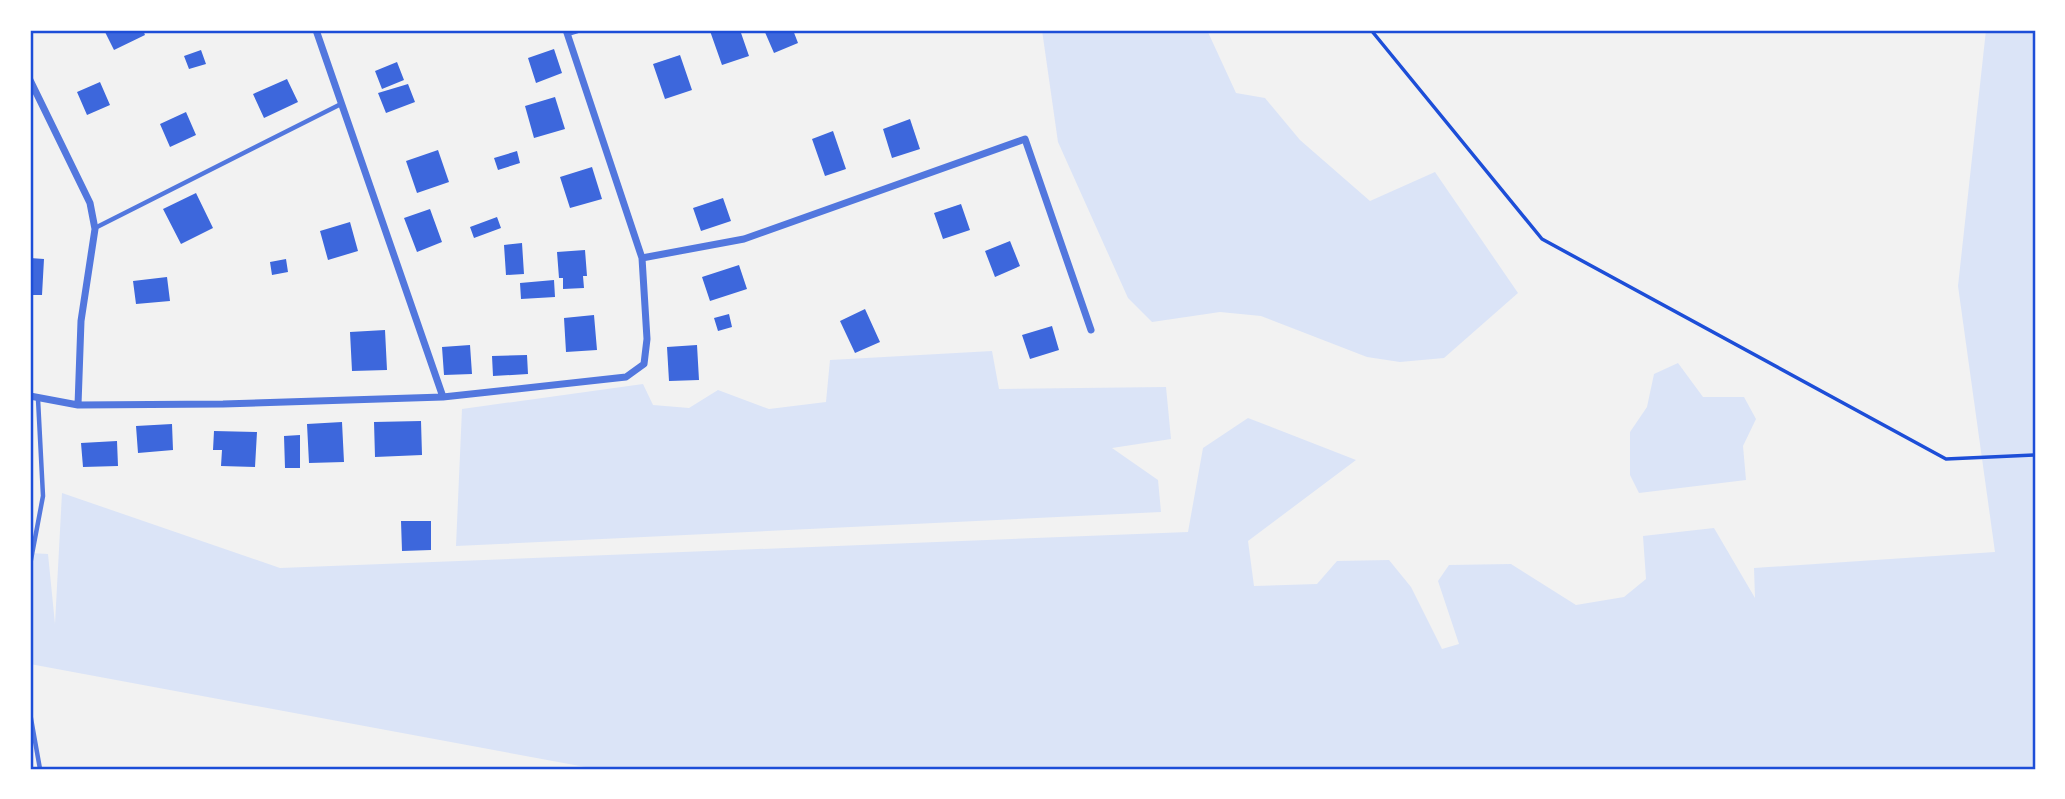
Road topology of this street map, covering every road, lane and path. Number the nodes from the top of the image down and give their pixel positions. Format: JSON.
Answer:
{"nodes":[{"id":1,"x":316,"y":30,"type":"edge"},
{"id":2,"x":578,"y":30,"type":"edge"},
{"id":3,"x":1371,"y":30,"type":"edge"},
{"id":4,"x":567,"y":32,"type":"edge"},
{"id":5,"x":30,"y":80,"type":"edge"},
{"id":6,"x":341,"y":104,"type":"junction"},
{"id":7,"x":95,"y":229,"type":"junction"},
{"id":8,"x":642,"y":258,"type":"junction"},
{"id":9,"x":1091,"y":330,"type":"dead end"},
{"id":10,"x":34,"y":397,"type":"edge"},
{"id":11,"x":443,"y":397,"type":"junction"},
{"id":12,"x":78,"y":405,"type":"junction"},
{"id":13,"x":2035,"y":455,"type":"edge"},
{"id":14,"x":30,"y":565,"type":"edge"},
{"id":15,"x":30,"y":713,"type":"edge"},
{"id":16,"x":40,"y":769,"type":"edge"}],
"edges":[{"from":1,"to":6,"type":"street"},
{"from":2,"to":4,"type":"street"},
{"from":3,"to":13,"type":"path"},
{"from":4,"to":8,"type":"street"},
{"from":5,"to":7,"type":"street"},
{"from":6,"to":7,"type":"lane"},
{"from":6,"to":11,"type":"street"},
{"from":7,"to":12,"type":"street"},
{"from":8,"to":9,"type":"street"},
{"from":8,"to":11,"type":"street"},
{"from":10,"to":12,"type":"street"},
{"from":10,"to":14,"type":"lane"},
{"from":11,"to":12,"type":"street"},
{"from":15,"to":16,"type":"lane"}]}
